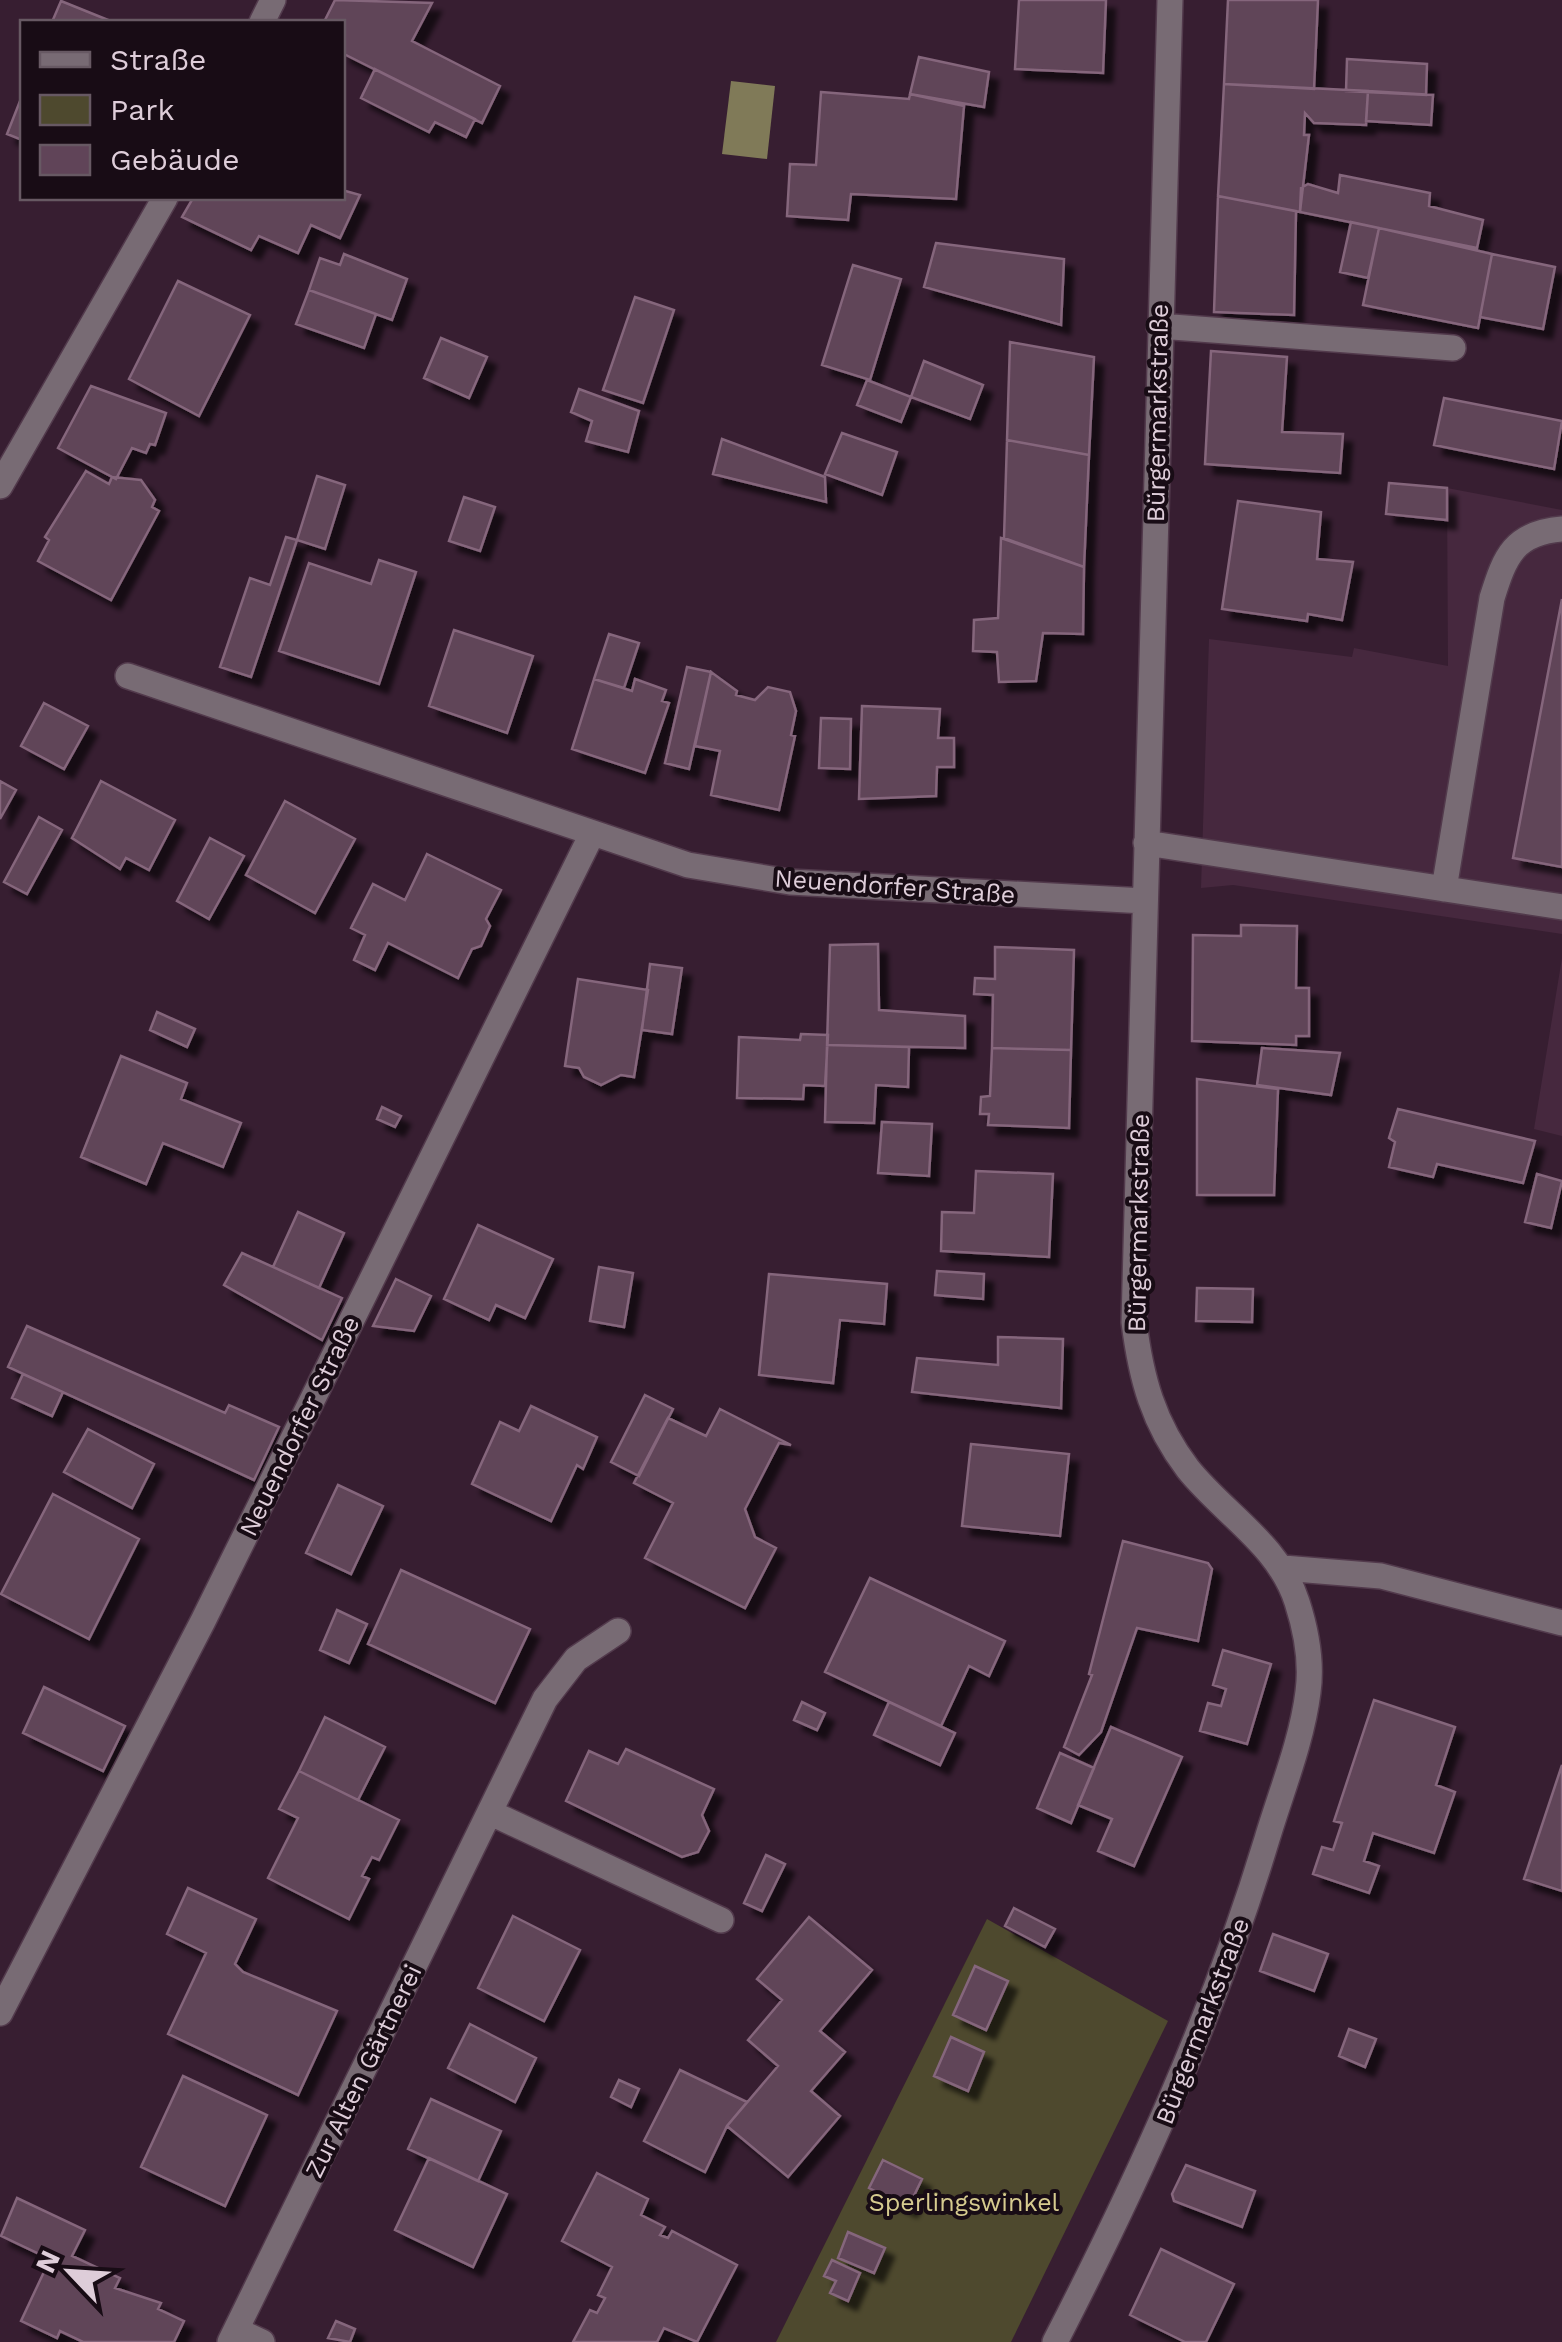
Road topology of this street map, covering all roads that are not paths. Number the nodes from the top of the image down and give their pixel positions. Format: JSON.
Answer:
{"nodes":[{"id":1,"x":1170,"y":0,"type":"edge"},
{"id":2,"x":164,"y":200,"type":"edge"},
{"id":3,"x":1159,"y":326,"type":"junction"},
{"id":4,"x":1453,"y":348,"type":"dead end"},
{"id":5,"x":0,"y":486,"type":"edge"},
{"id":6,"x":1562,"y":529,"type":"edge"},
{"id":7,"x":128,"y":676,"type":"dead end"},
{"id":8,"x":591,"y":836,"type":"junction"},
{"id":9,"x":1146,"y":842,"type":"junction"},
{"id":10,"x":1444,"y":889,"type":"junction"},
{"id":11,"x":1144,"y":901,"type":"junction"},
{"id":12,"x":1562,"y":907,"type":"edge"},
{"id":13,"x":1283,"y":1568,"type":"junction"},
{"id":14,"x":1562,"y":1623,"type":"edge"},
{"id":15,"x":618,"y":1631,"type":"dead end"},
{"id":16,"x":490,"y":1813,"type":"junction"},
{"id":17,"x":721,"y":1920,"type":"dead end"},
{"id":18,"x":0,"y":2012,"type":"edge"},
{"id":19,"x":233,"y":2336,"type":"edge"},
{"id":20,"x":262,"y":2342,"type":"edge"},
{"id":21,"x":1056,"y":2342,"type":"edge"}],
"edges":[{"from":1,"to":3,"type":"street","name":"Bürgermarkstraße"},
{"from":2,"to":5,"type":"street"},
{"from":3,"to":4,"type":"street"},
{"from":3,"to":9,"type":"street","name":"Bürgermarkstraße"},
{"from":6,"to":10,"type":"street"},
{"from":7,"to":8,"type":"street","name":"Neuendorfer Straße"},
{"from":8,"to":11,"type":"street","name":"Neuendorfer Straße"},
{"from":8,"to":18,"type":"street","name":"Neuendorfer Straße"},
{"from":9,"to":10,"type":"street"},
{"from":9,"to":11,"type":"street","name":"Bürgermarkstraße"},
{"from":10,"to":12,"type":"street"},
{"from":11,"to":13,"type":"street","name":"Bürgermarkstraße"},
{"from":13,"to":14,"type":"street"},
{"from":13,"to":21,"type":"street","name":"Bürgermarkstraße"},
{"from":15,"to":16,"type":"street","name":"Zur Alten Gärtnerei"},
{"from":16,"to":17,"type":"street"},
{"from":16,"to":19,"type":"street","name":"Zur Alten Gärtnerei"},
{"from":19,"to":20,"type":"street","name":"Zur Alten Gärtnerei"}]}
